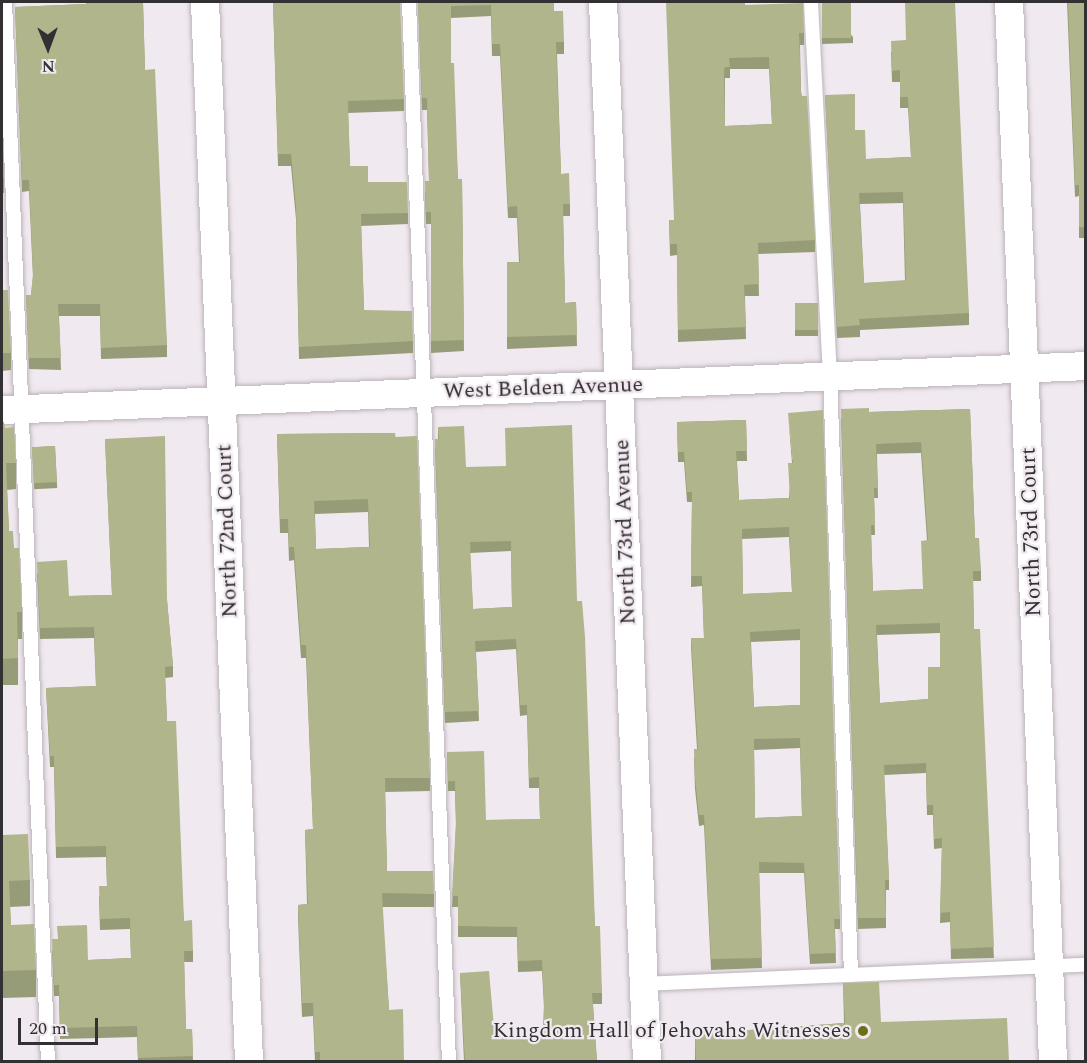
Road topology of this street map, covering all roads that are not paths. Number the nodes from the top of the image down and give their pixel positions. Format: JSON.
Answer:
{"nodes":[{"id":1,"x":4,"y":2,"type":"edge"},
{"id":2,"x":205,"y":2,"type":"edge"},
{"id":3,"x":409,"y":2,"type":"edge"},
{"id":4,"x":603,"y":2,"type":"edge"},
{"id":5,"x":811,"y":2,"type":"edge"},
{"id":6,"x":1009,"y":2,"type":"edge"},
{"id":7,"x":2,"y":284,"type":"edge"},
{"id":8,"x":16,"y":284,"type":"junction"},
{"id":9,"x":1086,"y":366,"type":"edge"},
{"id":10,"x":1024,"y":369,"type":"junction"},
{"id":11,"x":830,"y":376,"type":"junction"},
{"id":12,"x":619,"y":385,"type":"junction"},
{"id":13,"x":424,"y":393,"type":"junction"},
{"id":14,"x":221,"y":401,"type":"junction"},
{"id":15,"x":11,"y":409,"type":"edge"},
{"id":16,"x":1086,"y":965,"type":"edge"},
{"id":17,"x":1049,"y":967,"type":"junction"},
{"id":18,"x":851,"y":975,"type":"junction"},
{"id":19,"x":643,"y":984,"type":"junction"},
{"id":20,"x":48,"y":1062,"type":"edge"},
{"id":21,"x":249,"y":1062,"type":"edge"},
{"id":22,"x":449,"y":1062,"type":"edge"},
{"id":23,"x":647,"y":1062,"type":"edge"},
{"id":24,"x":1053,"y":1062,"type":"edge"}],
"edges":[{"from":1,"to":8,"type":"lane"},
{"from":2,"to":14,"type":"street","name":"North 72nd Court"},
{"from":3,"to":13,"type":"lane"},
{"from":4,"to":12,"type":"street","name":"North 73rd Avenue"},
{"from":5,"to":11,"type":"lane"},
{"from":6,"to":10,"type":"street","name":"North 73rd Court"},
{"from":7,"to":8,"type":"lane"},
{"from":8,"to":15,"type":"lane"},
{"from":9,"to":10,"type":"street","name":"West Belden Avenue"},
{"from":10,"to":11,"type":"street","name":"West Belden Avenue"},
{"from":10,"to":17,"type":"street","name":"North 73rd Court"},
{"from":11,"to":12,"type":"street","name":"West Belden Avenue"},
{"from":11,"to":18,"type":"lane"},
{"from":12,"to":13,"type":"street","name":"West Belden Avenue"},
{"from":12,"to":19,"type":"street","name":"North 73rd Avenue"},
{"from":13,"to":14,"type":"street","name":"West Belden Avenue"},
{"from":13,"to":22,"type":"lane"},
{"from":14,"to":15,"type":"street","name":"West Belden Avenue"},
{"from":14,"to":21,"type":"street","name":"North 72nd Court"},
{"from":15,"to":20,"type":"lane"},
{"from":16,"to":17,"type":"lane"},
{"from":17,"to":18,"type":"lane"},
{"from":17,"to":24,"type":"street","name":"North 73rd Court"},
{"from":18,"to":19,"type":"lane"},
{"from":19,"to":23,"type":"street","name":"North 73rd Avenue"}]}
